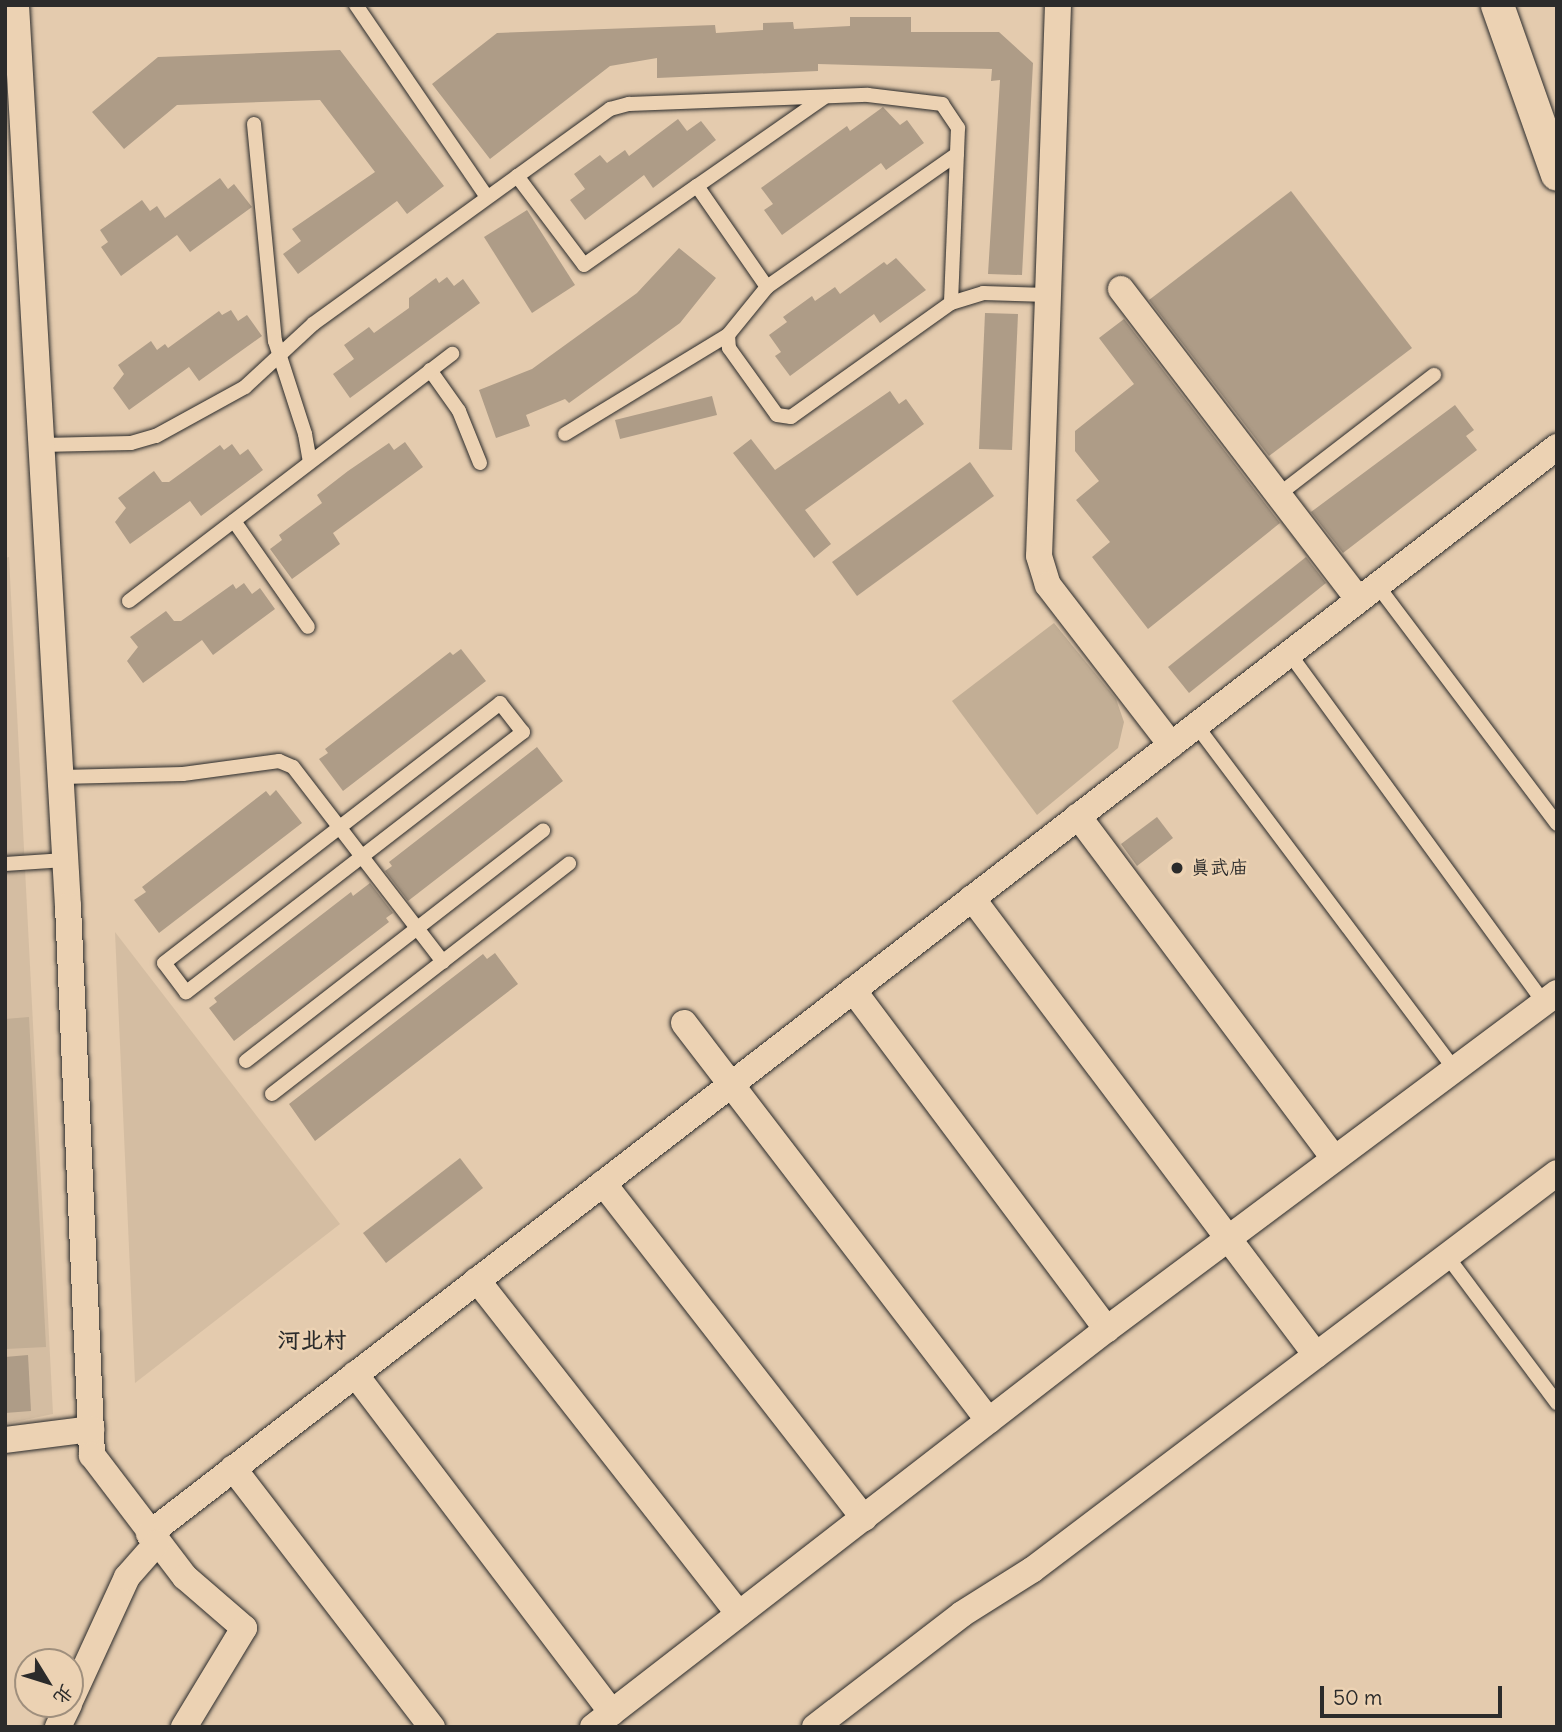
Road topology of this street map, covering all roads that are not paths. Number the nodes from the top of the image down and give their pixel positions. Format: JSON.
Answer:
{"nodes":[{"id":1,"x":16,"y":5,"type":"edge"},
{"id":2,"x":356,"y":5,"type":"edge"},
{"id":3,"x":1058,"y":5,"type":"edge"},
{"id":4,"x":1497,"y":5,"type":"edge"},
{"id":5,"x":824,"y":97,"type":"junction"},
{"id":6,"x":254,"y":124,"type":"dead end"},
{"id":7,"x":957,"y":154,"type":"junction"},
{"id":8,"x":1557,"y":174,"type":"edge"},
{"id":9,"x":517,"y":176,"type":"junction"},
{"id":10,"x":697,"y":186,"type":"junction"},
{"id":11,"x":488,"y":197,"type":"junction"},
{"id":12,"x":767,"y":287,"type":"junction"},
{"id":13,"x":1121,"y":289,"type":"dead end"},
{"id":14,"x":1048,"y":295,"type":"junction"},
{"id":15,"x":951,"y":303,"type":"junction"},
{"id":16,"x":728,"y":335,"type":"junction"},
{"id":17,"x":452,"y":354,"type":"dead end"},
{"id":18,"x":279,"y":355,"type":"junction"},
{"id":19,"x":430,"y":370,"type":"junction"},
{"id":20,"x":1434,"y":375,"type":"dead end"},
{"id":21,"x":565,"y":434,"type":"dead end"},
{"id":22,"x":41,"y":445,"type":"junction"},
{"id":23,"x":1557,"y":447,"type":"edge"},
{"id":24,"x":310,"y":462,"type":"junction"},
{"id":25,"x":480,"y":463,"type":"dead end"},
{"id":26,"x":1278,"y":495,"type":"junction"},
{"id":27,"x":234,"y":521,"type":"junction"},
{"id":28,"x":1368,"y":592,"type":"junction"},
{"id":29,"x":129,"y":601,"type":"dead end"},
{"id":30,"x":308,"y":627,"type":"dead end"},
{"id":31,"x":1289,"y":653,"type":"junction"},
{"id":32,"x":1196,"y":725,"type":"junction"},
{"id":33,"x":1171,"y":745,"type":"junction"},
{"id":34,"x":61,"y":777,"type":"junction"},
{"id":35,"x":1079,"y":816,"type":"junction"},
{"id":36,"x":1557,"y":824,"type":"edge"},
{"id":37,"x":339,"y":827,"type":"junction"},
{"id":38,"x":543,"y":831,"type":"dead end"},
{"id":39,"x":362,"y":856,"type":"junction"},
{"id":40,"x":65,"y":860,"type":"junction"},
{"id":41,"x":5,"y":864,"type":"edge"},
{"id":42,"x":569,"y":864,"type":"dead end"},
{"id":43,"x":972,"y":898,"type":"junction"},
{"id":44,"x":418,"y":929,"type":"junction"},
{"id":45,"x":443,"y":962,"type":"junction"},
{"id":46,"x":853,"y":990,"type":"junction"},
{"id":47,"x":1550,"y":998,"type":"edge"},
{"id":48,"x":684,"y":1023,"type":"dead end"},
{"id":49,"x":246,"y":1061,"type":"dead end"},
{"id":50,"x":1454,"y":1069,"type":"junction"},
{"id":51,"x":730,"y":1084,"type":"junction"},
{"id":52,"x":272,"y":1094,"type":"dead end"},
{"id":53,"x":1334,"y":1158,"type":"junction"},
{"id":54,"x":1557,"y":1173,"type":"edge"},
{"id":55,"x":603,"y":1183,"type":"junction"},
{"id":56,"x":1228,"y":1238,"type":"junction"},
{"id":57,"x":1447,"y":1256,"type":"junction"},
{"id":58,"x":477,"y":1280,"type":"junction"},
{"id":59,"x":1107,"y":1329,"type":"junction"},
{"id":60,"x":1316,"y":1355,"type":"junction"},
{"id":61,"x":355,"y":1374,"type":"junction"},
{"id":62,"x":1557,"y":1404,"type":"edge"},
{"id":63,"x":989,"y":1420,"type":"junction"},
{"id":64,"x":91,"y":1429,"type":"junction"},
{"id":65,"x":5,"y":1440,"type":"edge"},
{"id":66,"x":233,"y":1468,"type":"junction"},
{"id":67,"x":864,"y":1518,"type":"junction"},
{"id":68,"x":153,"y":1538,"type":"junction"},
{"id":69,"x":739,"y":1614,"type":"junction"},
{"id":70,"x":84,"y":1670,"type":"edge"},
{"id":71,"x":603,"y":1719,"type":"edge"},
{"id":72,"x":184,"y":1727,"type":"edge"},
{"id":73,"x":432,"y":1727,"type":"edge"},
{"id":74,"x":815,"y":1727,"type":"edge"}],
"edges":[{"from":1,"to":22,"type":"street"},
{"from":2,"to":11,"type":"lane"},
{"from":3,"to":14,"type":"street"},
{"from":4,"to":8,"type":"street"},
{"from":5,"to":7,"type":"lane"},
{"from":5,"to":9,"type":"lane"},
{"from":5,"to":10,"type":"lane"},
{"from":6,"to":18,"type":"lane"},
{"from":7,"to":12,"type":"lane"},
{"from":7,"to":15,"type":"lane"},
{"from":9,"to":10,"type":"lane"},
{"from":9,"to":11,"type":"lane"},
{"from":10,"to":12,"type":"lane"},
{"from":11,"to":18,"type":"lane"},
{"from":12,"to":16,"type":"lane"},
{"from":13,"to":26,"type":"street"},
{"from":14,"to":15,"type":"lane"},
{"from":14,"to":33,"type":"street"},
{"from":15,"to":16,"type":"lane"},
{"from":16,"to":21,"type":"lane"},
{"from":17,"to":19,"type":"lane"},
{"from":18,"to":22,"type":"lane"},
{"from":18,"to":24,"type":"lane"},
{"from":19,"to":24,"type":"lane"},
{"from":19,"to":25,"type":"lane"},
{"from":20,"to":26,"type":"lane"},
{"from":22,"to":34,"type":"street"},
{"from":23,"to":28,"type":"street"},
{"from":24,"to":27,"type":"lane"},
{"from":26,"to":28,"type":"street"},
{"from":27,"to":29,"type":"lane"},
{"from":27,"to":30,"type":"lane"},
{"from":28,"to":31,"type":"street"},
{"from":28,"to":36,"type":"lane"},
{"from":31,"to":32,"type":"street"},
{"from":31,"to":47,"type":"lane"},
{"from":32,"to":33,"type":"street"},
{"from":32,"to":50,"type":"lane"},
{"from":33,"to":35,"type":"street"},
{"from":34,"to":37,"type":"lane"},
{"from":34,"to":40,"type":"street"},
{"from":35,"to":43,"type":"street"},
{"from":35,"to":53,"type":"street"},
{"from":37,"to":39,"type":"lane"},
{"from":37,"to":39,"type":"lane"},
{"from":37,"to":39,"type":"lane"},
{"from":38,"to":44,"type":"lane"},
{"from":39,"to":44,"type":"lane"},
{"from":40,"to":41,"type":"lane"},
{"from":40,"to":64,"type":"street"},
{"from":42,"to":45,"type":"lane"},
{"from":43,"to":46,"type":"street"},
{"from":43,"to":56,"type":"street"},
{"from":44,"to":45,"type":"lane"},
{"from":44,"to":49,"type":"lane"},
{"from":45,"to":52,"type":"lane"},
{"from":46,"to":51,"type":"street"},
{"from":46,"to":59,"type":"street"},
{"from":47,"to":50,"type":"street"},
{"from":48,"to":51,"type":"street"},
{"from":50,"to":53,"type":"street"},
{"from":51,"to":55,"type":"street"},
{"from":51,"to":63,"type":"street"},
{"from":53,"to":56,"type":"street"},
{"from":54,"to":57,"type":"street"},
{"from":55,"to":58,"type":"street"},
{"from":55,"to":67,"type":"street"},
{"from":56,"to":59,"type":"street"},
{"from":56,"to":60,"type":"street"},
{"from":57,"to":60,"type":"street"},
{"from":57,"to":62,"type":"lane"},
{"from":58,"to":61,"type":"street"},
{"from":58,"to":69,"type":"street"},
{"from":59,"to":63,"type":"street"},
{"from":60,"to":74,"type":"street"},
{"from":61,"to":66,"type":"street"},
{"from":61,"to":71,"type":"street"},
{"from":63,"to":67,"type":"street"},
{"from":64,"to":65,"type":"street"},
{"from":64,"to":68,"type":"street"},
{"from":66,"to":68,"type":"street"},
{"from":66,"to":73,"type":"street"},
{"from":67,"to":69,"type":"street"},
{"from":68,"to":70,"type":"street"},
{"from":68,"to":72,"type":"street"},
{"from":69,"to":71,"type":"street"}]}
